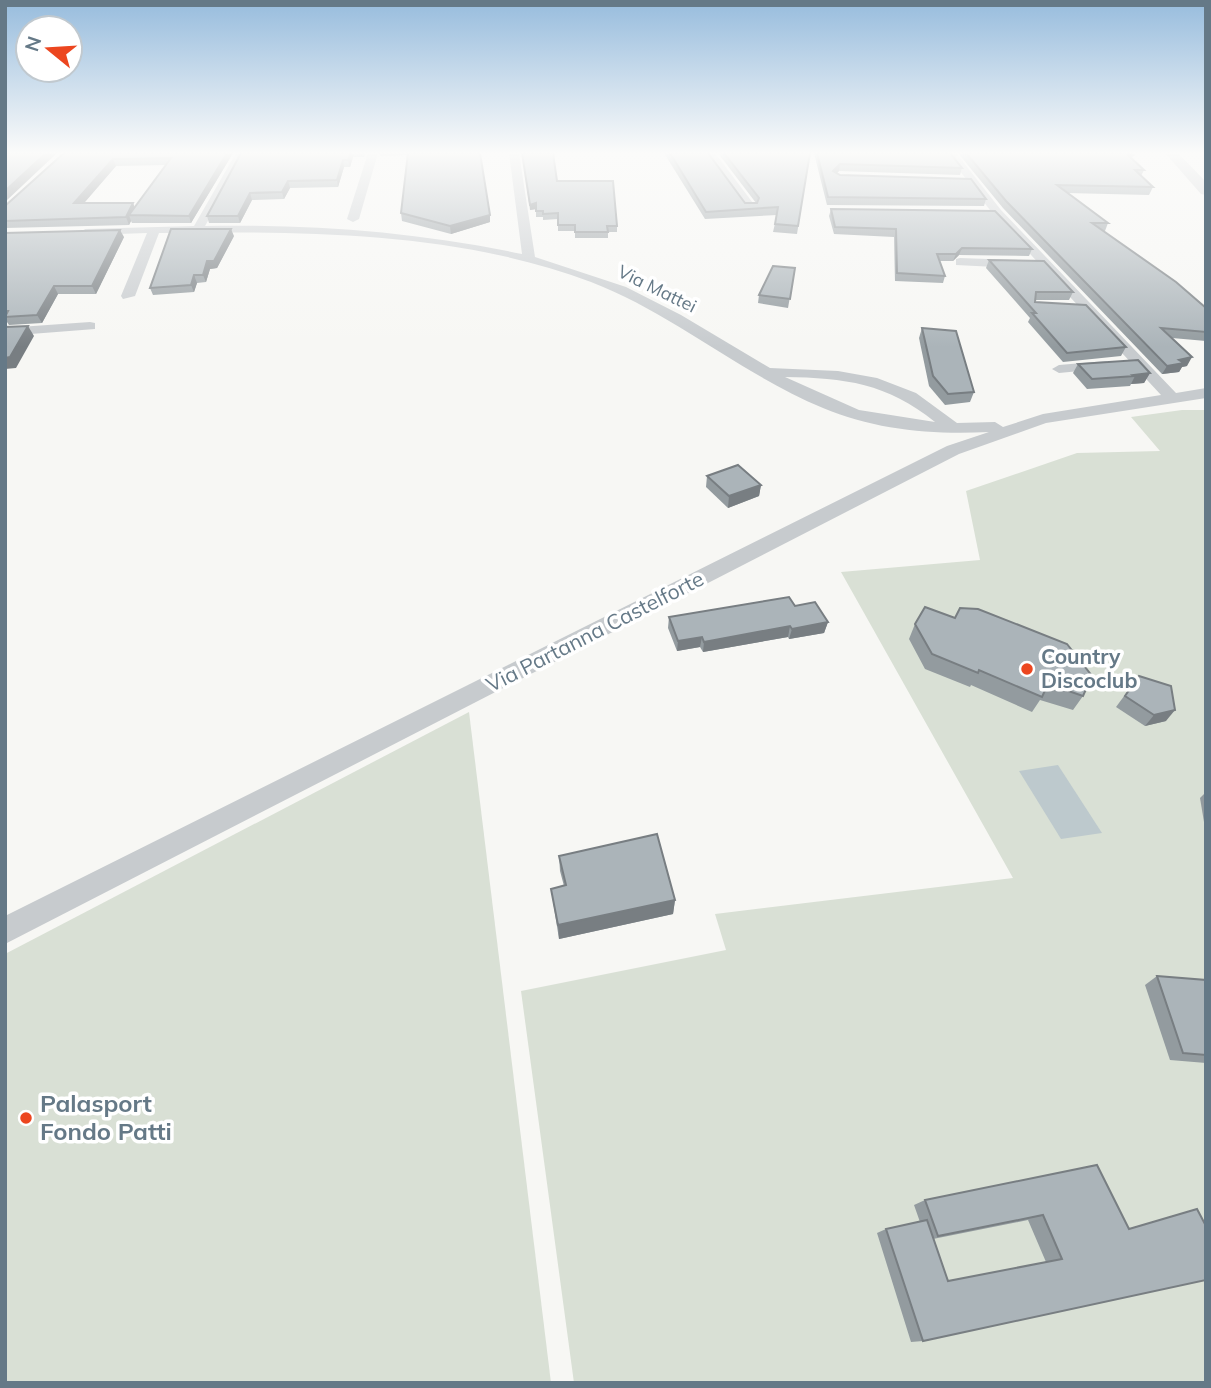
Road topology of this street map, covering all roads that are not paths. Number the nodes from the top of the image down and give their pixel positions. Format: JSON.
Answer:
{"nodes":[{"id":1,"x":204,"y":218,"type":"edge"},
{"id":2,"x":359,"y":218,"type":"edge"},
{"id":3,"x":523,"y":218,"type":"edge"},
{"id":4,"x":997,"y":218,"type":"edge"},
{"id":5,"x":382,"y":223,"type":"dead end"},
{"id":6,"x":260,"y":229,"type":"junction"},
{"id":7,"x":154,"y":230,"type":"junction"},
{"id":8,"x":197,"y":230,"type":"junction"},
{"id":9,"x":69,"y":232,"type":"edge"},
{"id":10,"x":426,"y":241,"type":"junction"},
{"id":11,"x":529,"y":261,"type":"junction"},
{"id":12,"x":960,"y":262,"type":"edge"},
{"id":13,"x":1045,"y":263,"type":"junction"},
{"id":14,"x":128,"y":296,"type":"dead end"},
{"id":15,"x":1061,"y":307,"type":"edge"},
{"id":16,"x":1084,"y":307,"type":"junction"},
{"id":17,"x":90,"y":326,"type":"dead end"},
{"id":18,"x":5,"y":332,"type":"edge"},
{"id":19,"x":1137,"y":362,"type":"junction"},
{"id":20,"x":1059,"y":369,"type":"dead end"},
{"id":21,"x":769,"y":373,"type":"junction"},
{"id":22,"x":1206,"y":393,"type":"edge"},
{"id":23,"x":1174,"y":400,"type":"junction"},
{"id":24,"x":1206,"y":400,"type":"edge"},
{"id":25,"x":1023,"y":424,"type":"junction"},
{"id":26,"x":953,"y":428,"type":"junction"},
{"id":27,"x":5,"y":931,"type":"edge"}],
"edges":[{"from":1,"to":8,"type":"street"},
{"from":2,"to":6,"type":"street"},
{"from":3,"to":11,"type":"street"},
{"from":4,"to":13,"type":"street"},
{"from":5,"to":10,"type":"street"},
{"from":6,"to":8,"type":"street","name":"Via Mattei"},
{"from":6,"to":10,"type":"street","name":"Via Mattei"},
{"from":7,"to":8,"type":"street","name":"Via Mattei"},
{"from":7,"to":9,"type":"street","name":"Via Mattei"},
{"from":7,"to":14,"type":"street"},
{"from":10,"to":11,"type":"street","name":"Via Mattei"},
{"from":11,"to":21,"type":"street","name":"Via Mattei"},
{"from":12,"to":13,"type":"street"},
{"from":13,"to":16,"type":"street"},
{"from":15,"to":16,"type":"street"},
{"from":16,"to":19,"type":"street"},
{"from":17,"to":18,"type":"street"},
{"from":19,"to":20,"type":"street"},
{"from":19,"to":23,"type":"street"},
{"from":21,"to":26,"type":"street","name":"Via Mattei"},
{"from":21,"to":26,"type":"street"},
{"from":22,"to":23,"type":"street","name":"Via Partanna Castelforte"},
{"from":23,"to":24,"type":"street"},
{"from":23,"to":25,"type":"street","name":"Via Partanna Castelforte"},
{"from":25,"to":26,"type":"street","name":"Via Mattei"},
{"from":25,"to":27,"type":"street","name":"Via Partanna Castelforte"}]}
